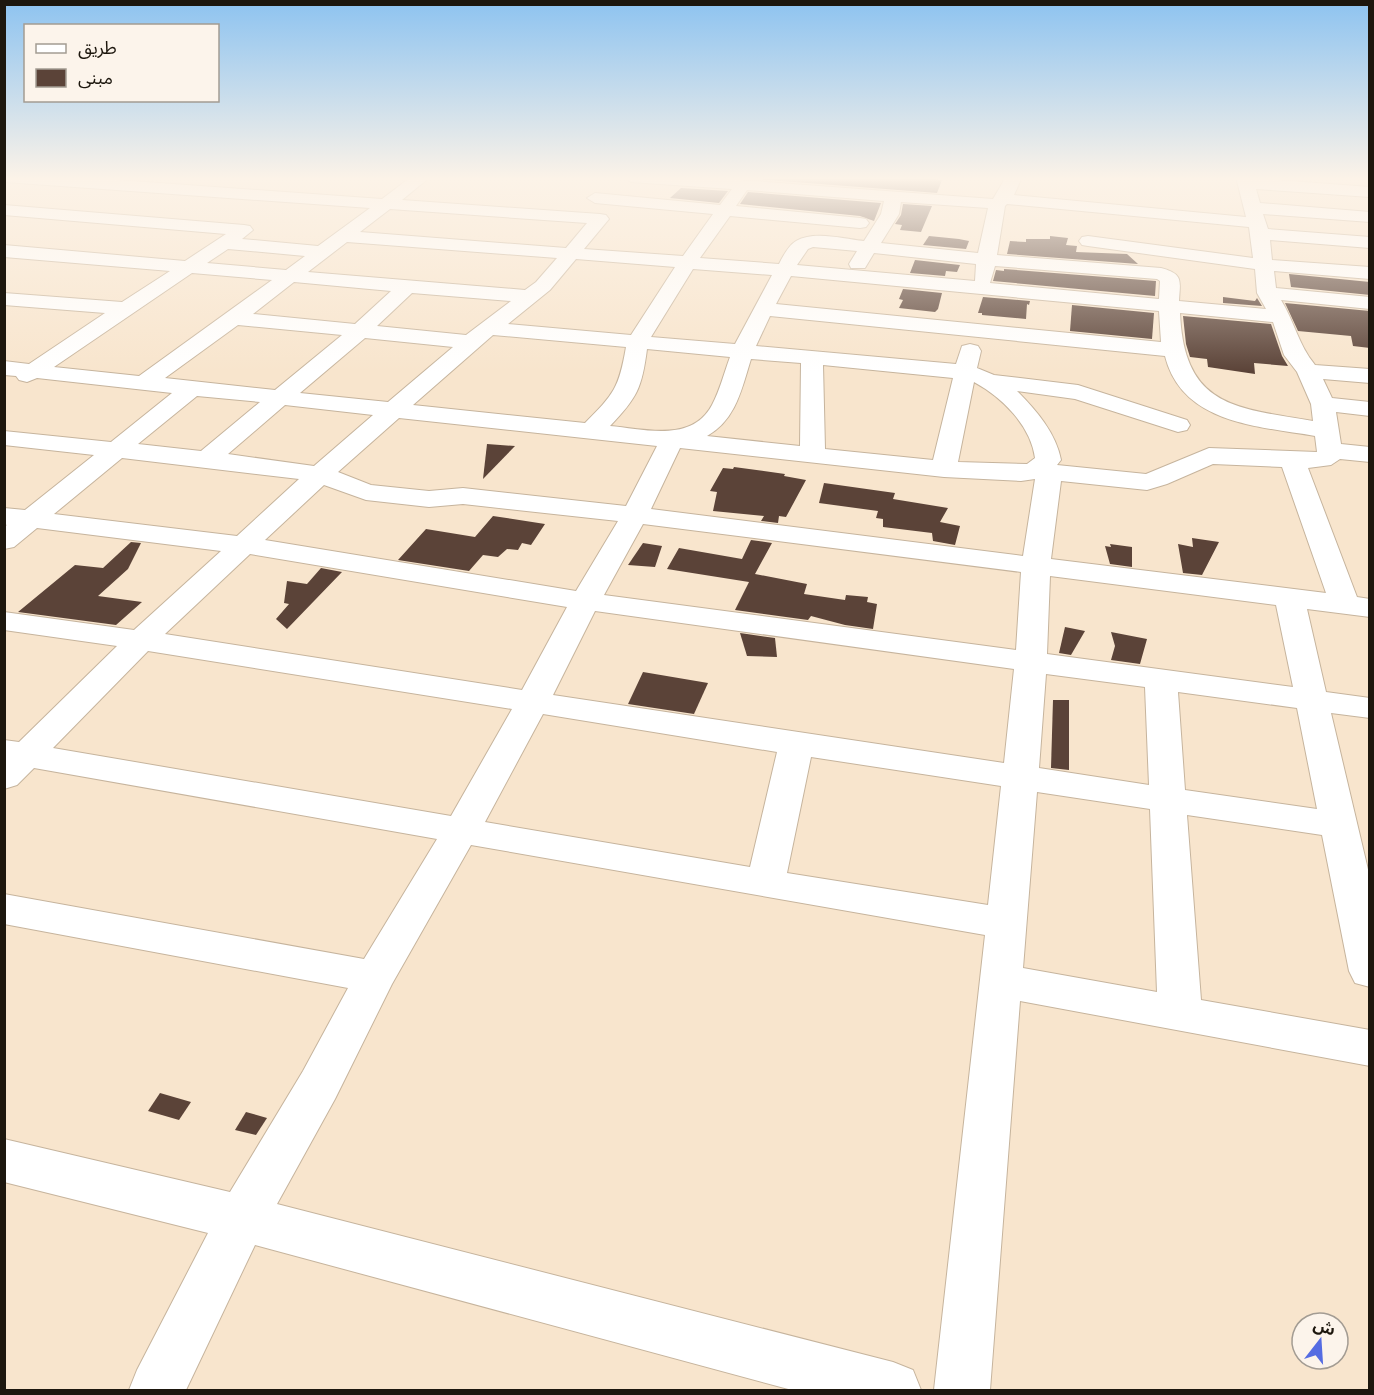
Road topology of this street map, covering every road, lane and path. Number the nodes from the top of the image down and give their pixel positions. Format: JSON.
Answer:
{"nodes":[{"id":1,"x":37,"y":242,"type":"edge"},
{"id":2,"x":334,"y":242,"type":"edge"},
{"id":3,"x":419,"y":242,"type":"edge"},
{"id":4,"x":584,"y":242,"type":"edge"},
{"id":5,"x":703,"y":242,"type":"edge"},
{"id":6,"x":824,"y":242,"type":"edge"},
{"id":7,"x":826,"y":242,"type":"edge"},
{"id":8,"x":871,"y":242,"type":"edge"},
{"id":9,"x":991,"y":242,"type":"edge"},
{"id":10,"x":1088,"y":242,"type":"edge"},
{"id":11,"x":1096,"y":242,"type":"edge"},
{"id":12,"x":1262,"y":242,"type":"edge"},
{"id":13,"x":224,"y":243,"type":"joint"},
{"id":14,"x":868,"y":247,"type":"junction"},
{"id":15,"x":13,"y":252,"type":"edge"},
{"id":16,"x":321,"y":252,"type":"junction"},
{"id":17,"x":570,"y":254,"type":"junction"},
{"id":18,"x":987,"y":260,"type":"junction"},
{"id":19,"x":688,"y":262,"type":"junction"},
{"id":20,"x":4,"y":263,"type":"edge"},
{"id":21,"x":1266,"y":265,"type":"junction"},
{"id":22,"x":188,"y":268,"type":"junction"},
{"id":23,"x":1088,"y":268,"type":"junction"},
{"id":24,"x":784,"y":270,"type":"junction"},
{"id":25,"x":1370,"y":273,"type":"edge"},
{"id":26,"x":852,"y":276,"type":"junction"},
{"id":27,"x":289,"y":277,"type":"junction"},
{"id":28,"x":408,"y":286,"type":"junction"},
{"id":29,"x":982,"y":287,"type":"junction"},
{"id":30,"x":1267,"y":293,"type":"junction"},
{"id":31,"x":531,"y":297,"type":"junction"},
{"id":32,"x":1054,"y":297,"type":"junction"},
{"id":33,"x":4,"y":299,"type":"edge"},
{"id":34,"x":1370,"y":303,"type":"edge"},
{"id":35,"x":1169,"y":306,"type":"junction"},
{"id":36,"x":127,"y":309,"type":"junction"},
{"id":37,"x":765,"y":309,"type":"junction"},
{"id":38,"x":1281,"y":317,"type":"junction"},
{"id":39,"x":234,"y":318,"type":"junction"},
{"id":40,"x":488,"y":328,"type":"junction"},
{"id":41,"x":361,"y":330,"type":"junction"},
{"id":42,"x":974,"y":330,"type":"junction"},
{"id":43,"x":1044,"y":336,"type":"junction"},
{"id":44,"x":471,"y":342,"type":"junction"},
{"id":45,"x":637,"y":342,"type":"junction"},
{"id":46,"x":1173,"y":350,"type":"junction"},
{"id":47,"x":743,"y":351,"type":"junction"},
{"id":48,"x":813,"y":357,"type":"junction"},
{"id":49,"x":4,"y":368,"type":"edge"},
{"id":50,"x":34,"y":371,"type":"junction"},
{"id":51,"x":1308,"y":371,"type":"junction"},
{"id":52,"x":965,"y":372,"type":"junction"},
{"id":53,"x":1370,"y":376,"type":"edge"},
{"id":54,"x":989,"y":381,"type":"junction"},
{"id":55,"x":144,"y":383,"type":"junction"},
{"id":56,"x":4,"y":388,"type":"edge"},
{"id":57,"x":192,"y":388,"type":"junction"},
{"id":58,"x":283,"y":398,"type":"junction"},
{"id":59,"x":1208,"y":402,"type":"junction"},
{"id":60,"x":1323,"y":404,"type":"junction"},
{"id":61,"x":1370,"y":409,"type":"edge"},
{"id":62,"x":395,"y":410,"type":"junction"},
{"id":63,"x":1178,"y":425,"type":"junction"},
{"id":64,"x":591,"y":431,"type":"junction"},
{"id":65,"x":4,"y":438,"type":"edge"},
{"id":66,"x":672,"y":440,"type":"junction"},
{"id":67,"x":1328,"y":440,"type":"junction"},
{"id":68,"x":117,"y":449,"type":"junction"},
{"id":69,"x":813,"y":455,"type":"junction"},
{"id":70,"x":1370,"y":455,"type":"edge"},
{"id":71,"x":207,"y":459,"type":"junction"},
{"id":72,"x":1292,"y":459,"type":"junction"},
{"id":73,"x":944,"y":469,"type":"junction"},
{"id":74,"x":1177,"y":471,"type":"junction"},
{"id":75,"x":1042,"y":472,"type":"junction"},
{"id":76,"x":320,"y":474,"type":"junction"},
{"id":77,"x":635,"y":515,"type":"junction"},
{"id":78,"x":18,"y":518,"type":"edge"},
{"id":79,"x":4,"y":541,"type":"edge"},
{"id":80,"x":244,"y":545,"type":"junction"},
{"id":81,"x":1036,"y":566,"type":"junction"},
{"id":82,"x":1290,"y":599,"type":"junction"},
{"id":83,"x":585,"y":601,"type":"junction"},
{"id":84,"x":1357,"y":607,"type":"edge"},
{"id":85,"x":4,"y":621,"type":"edge"},
{"id":86,"x":141,"y":640,"type":"junction"},
{"id":87,"x":1031,"y":662,"type":"junction"},
{"id":88,"x":1161,"y":679,"type":"junction"},
{"id":89,"x":1311,"y":700,"type":"junction"},
{"id":90,"x":532,"y":702,"type":"junction"},
{"id":91,"x":1370,"y":708,"type":"edge"},
{"id":92,"x":796,"y":744,"type":"junction"},
{"id":93,"x":12,"y":761,"type":"edge"},
{"id":94,"x":1020,"y":776,"type":"junction"},
{"id":95,"x":1168,"y":798,"type":"junction"},
{"id":96,"x":1338,"y":825,"type":"junction"},
{"id":97,"x":461,"y":831,"type":"junction"},
{"id":98,"x":765,"y":884,"type":"junction"},
{"id":99,"x":4,"y":909,"type":"edge"},
{"id":100,"x":1006,"y":922,"type":"junction"},
{"id":101,"x":1370,"y":971,"type":"edge"},
{"id":102,"x":375,"y":976,"type":"junction"},
{"id":103,"x":1000,"y":981,"type":"junction"},
{"id":104,"x":1180,"y":1014,"type":"junction"},
{"id":105,"x":1370,"y":1048,"type":"edge"},
{"id":106,"x":4,"y":1160,"type":"edge"},
{"id":107,"x":242,"y":1218,"type":"junction"},
{"id":108,"x":157,"y":1390,"type":"edge"},
{"id":109,"x":893,"y":1390,"type":"edge"},
{"id":110,"x":962,"y":1390,"type":"edge"}],
"edges":[{"from":1,"to":15,"type":"street"},
{"from":2,"to":16,"type":"street"},
{"from":3,"to":17,"type":"street"},
{"from":4,"to":17,"type":"street"},
{"from":5,"to":19,"type":"street"},
{"from":6,"to":24,"type":"street"},
{"from":7,"to":14,"type":"street"},
{"from":8,"to":14,"type":"street"},
{"from":9,"to":18,"type":"street"},
{"from":10,"to":23,"type":"street"},
{"from":11,"to":21,"type":"street"},
{"from":12,"to":21,"type":"street"},
{"from":13,"to":16,"type":"street"},
{"from":13,"to":22,"type":"street"},
{"from":14,"to":18,"type":"street"},
{"from":14,"to":26,"type":"street"},
{"from":15,"to":20,"type":"street"},
{"from":15,"to":22,"type":"street"},
{"from":16,"to":27,"type":"street"},
{"from":17,"to":19,"type":"street"},
{"from":17,"to":31,"type":"street"},
{"from":18,"to":23,"type":"street"},
{"from":18,"to":29,"type":"street"},
{"from":19,"to":24,"type":"street"},
{"from":19,"to":45,"type":"street"},
{"from":21,"to":25,"type":"street"},
{"from":21,"to":30,"type":"street"},
{"from":22,"to":27,"type":"street"},
{"from":22,"to":36,"type":"street"},
{"from":23,"to":35,"type":"street"},
{"from":24,"to":26,"type":"street"},
{"from":24,"to":37,"type":"street"},
{"from":26,"to":29,"type":"street"},
{"from":27,"to":28,"type":"street"},
{"from":27,"to":39,"type":"street"},
{"from":28,"to":31,"type":"street"},
{"from":28,"to":41,"type":"street"},
{"from":29,"to":32,"type":"street"},
{"from":29,"to":42,"type":"street"},
{"from":30,"to":34,"type":"street"},
{"from":30,"to":38,"type":"street"},
{"from":31,"to":40,"type":"street"},
{"from":32,"to":35,"type":"street"},
{"from":32,"to":43,"type":"street"},
{"from":33,"to":36,"type":"street"},
{"from":35,"to":38,"type":"street"},
{"from":35,"to":46,"type":"street"},
{"from":36,"to":50,"type":"street"},
{"from":37,"to":42,"type":"street"},
{"from":37,"to":47,"type":"street"},
{"from":38,"to":51,"type":"street"},
{"from":39,"to":41,"type":"street"},
{"from":39,"to":55,"type":"street"},
{"from":40,"to":44,"type":"street"},
{"from":40,"to":45,"type":"street"},
{"from":41,"to":44,"type":"street"},
{"from":41,"to":58,"type":"street"},
{"from":42,"to":43,"type":"street"},
{"from":42,"to":52,"type":"street"},
{"from":43,"to":46,"type":"street"},
{"from":44,"to":62,"type":"street"},
{"from":45,"to":47,"type":"street"},
{"from":45,"to":64,"type":"street"},
{"from":46,"to":59,"type":"street"},
{"from":47,"to":48,"type":"street"},
{"from":47,"to":66,"type":"street"},
{"from":48,"to":52,"type":"street"},
{"from":48,"to":69,"type":"street"},
{"from":49,"to":50,"type":"street"},
{"from":50,"to":55,"type":"street"},
{"from":50,"to":56,"type":"street"},
{"from":51,"to":53,"type":"street"},
{"from":51,"to":60,"type":"street"},
{"from":52,"to":54,"type":"street"},
{"from":52,"to":73,"type":"street"},
{"from":54,"to":63,"type":"street"},
{"from":54,"to":75,"type":"street"},
{"from":55,"to":57,"type":"street"},
{"from":57,"to":58,"type":"street"},
{"from":57,"to":68,"type":"street"},
{"from":58,"to":62,"type":"street"},
{"from":58,"to":71,"type":"street"},
{"from":59,"to":63,"type":"street"},
{"from":59,"to":67,"type":"street"},
{"from":60,"to":61,"type":"street"},
{"from":60,"to":67,"type":"street"},
{"from":62,"to":64,"type":"street"},
{"from":62,"to":76,"type":"street"},
{"from":63,"to":74,"type":"street"},
{"from":64,"to":66,"type":"street"},
{"from":65,"to":68,"type":"street"},
{"from":66,"to":69,"type":"street"},
{"from":66,"to":77,"type":"street"},
{"from":67,"to":70,"type":"street"},
{"from":67,"to":72,"type":"street"},
{"from":68,"to":71,"type":"street"},
{"from":68,"to":78,"type":"street"},
{"from":69,"to":73,"type":"street"},
{"from":71,"to":76,"type":"street"},
{"from":72,"to":74,"type":"street"},
{"from":72,"to":84,"type":"street"},
{"from":73,"to":75,"type":"street"},
{"from":74,"to":75,"type":"street"},
{"from":75,"to":81,"type":"street"},
{"from":76,"to":77,"type":"street"},
{"from":76,"to":80,"type":"street"},
{"from":77,"to":81,"type":"street"},
{"from":77,"to":83,"type":"street"},
{"from":78,"to":79,"type":"street"},
{"from":78,"to":80,"type":"street"},
{"from":80,"to":83,"type":"street"},
{"from":80,"to":86,"type":"street"},
{"from":81,"to":82,"type":"street"},
{"from":81,"to":87,"type":"street"},
{"from":82,"to":84,"type":"street"},
{"from":82,"to":89,"type":"street"},
{"from":83,"to":87,"type":"street"},
{"from":83,"to":90,"type":"street"},
{"from":85,"to":86,"type":"street"},
{"from":86,"to":90,"type":"street"},
{"from":86,"to":93,"type":"street"},
{"from":87,"to":88,"type":"street"},
{"from":87,"to":94,"type":"street"},
{"from":88,"to":89,"type":"street"},
{"from":88,"to":95,"type":"street"},
{"from":89,"to":91,"type":"street"},
{"from":89,"to":96,"type":"street"},
{"from":90,"to":92,"type":"street"},
{"from":90,"to":97,"type":"street"},
{"from":92,"to":94,"type":"street"},
{"from":92,"to":98,"type":"street"},
{"from":93,"to":97,"type":"street"},
{"from":94,"to":95,"type":"street"},
{"from":94,"to":100,"type":"street"},
{"from":95,"to":96,"type":"street"},
{"from":95,"to":104,"type":"street"},
{"from":96,"to":101,"type":"street"},
{"from":97,"to":98,"type":"street"},
{"from":97,"to":102,"type":"street"},
{"from":98,"to":100,"type":"street"},
{"from":99,"to":102,"type":"street"},
{"from":100,"to":103,"type":"street"},
{"from":102,"to":107,"type":"street"},
{"from":103,"to":104,"type":"street"},
{"from":103,"to":110,"type":"street"},
{"from":104,"to":105,"type":"street"},
{"from":106,"to":107,"type":"street"},
{"from":107,"to":108,"type":"street"},
{"from":107,"to":109,"type":"street"}]}
